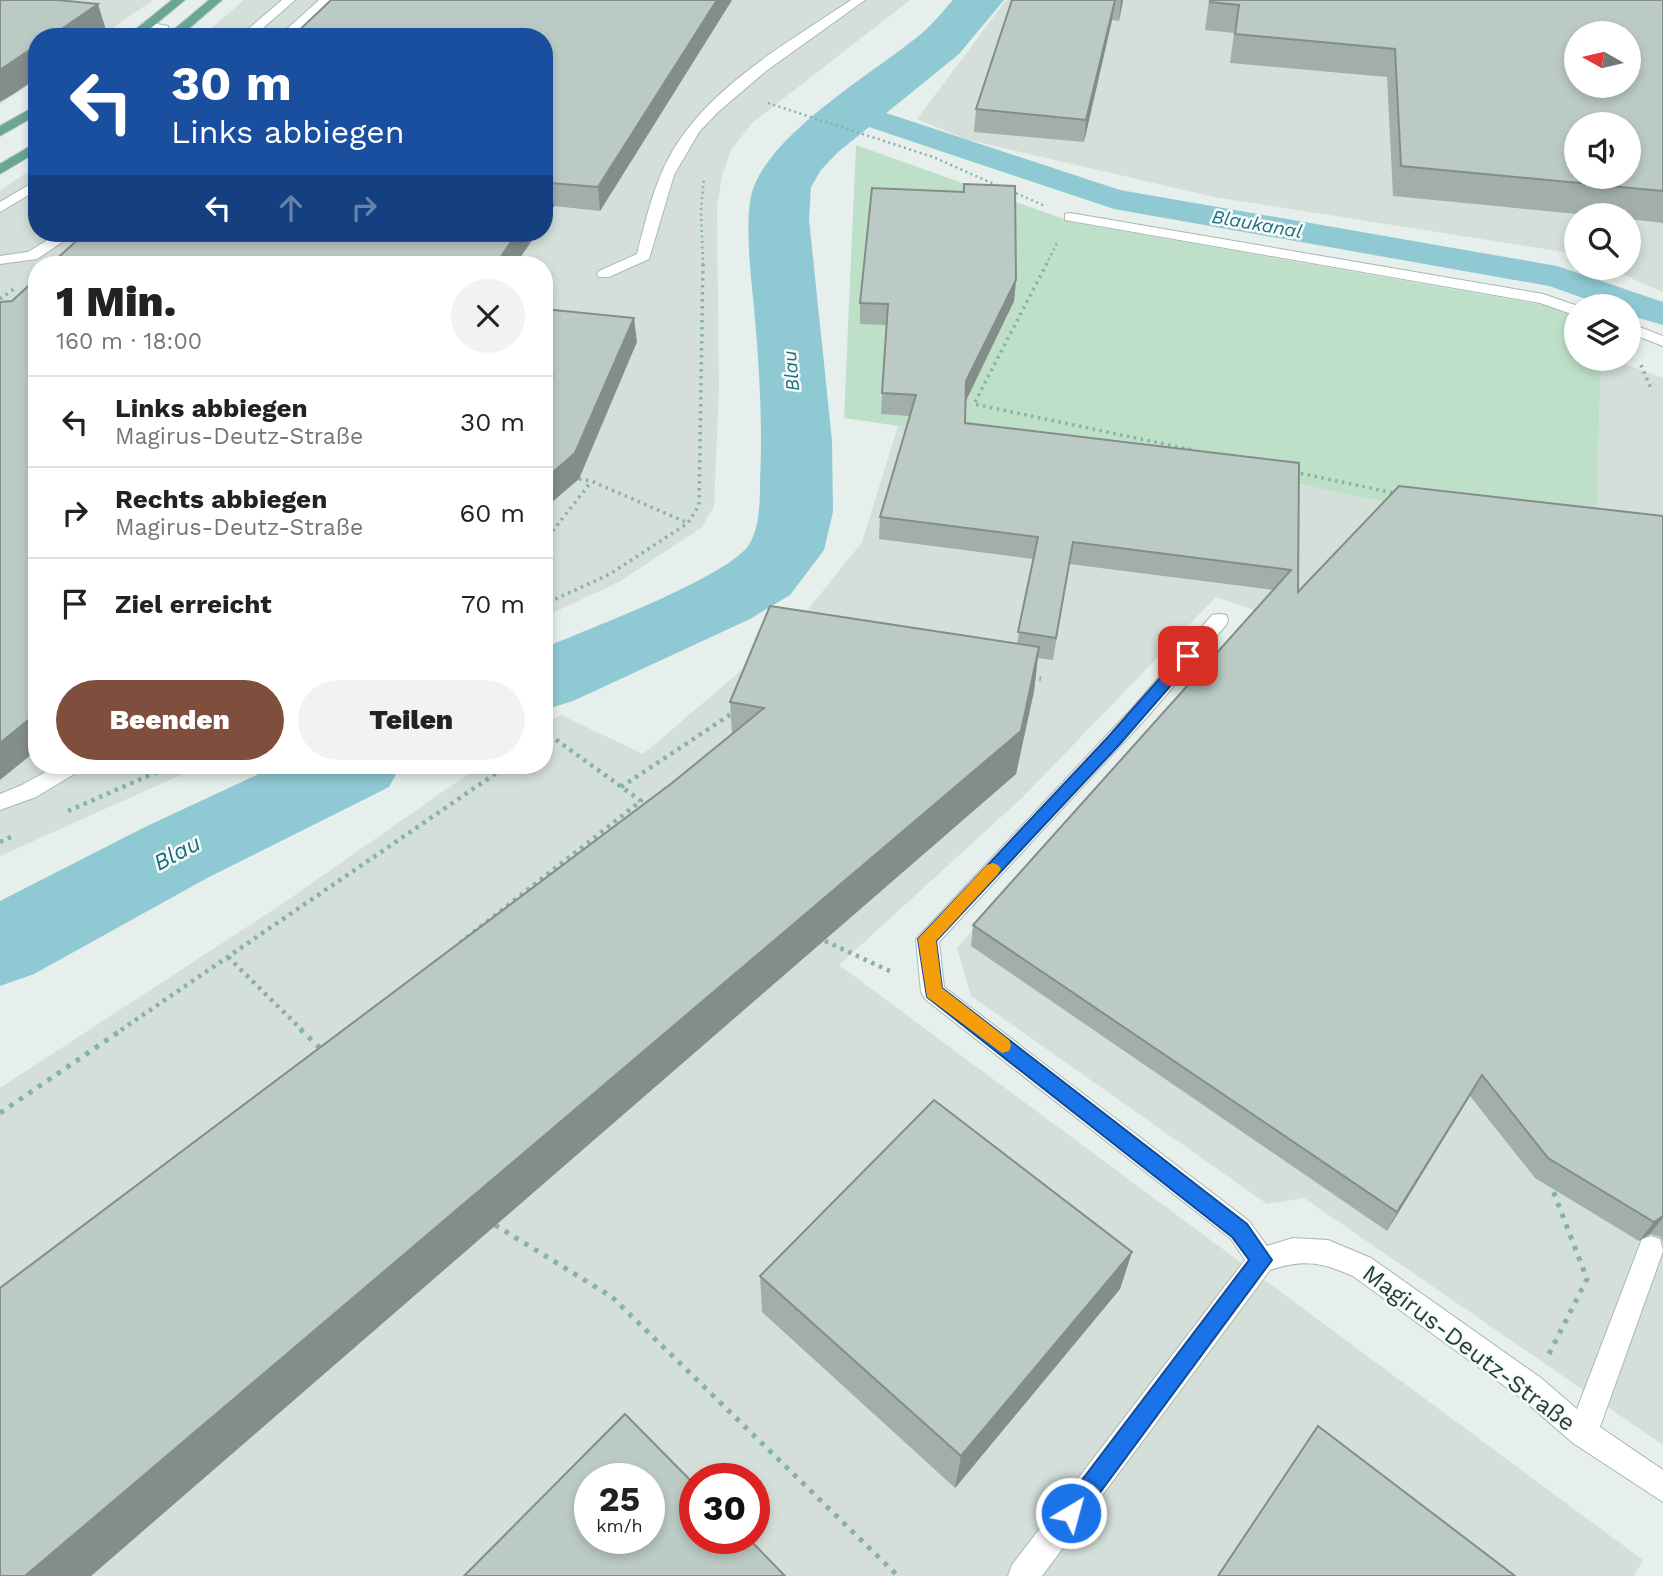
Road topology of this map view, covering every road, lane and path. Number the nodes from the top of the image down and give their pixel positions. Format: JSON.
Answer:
{"nodes":[{"id":1,"x":179,"y":0,"type":"edge"},
{"id":2,"x":216,"y":0,"type":"edge"},
{"id":3,"x":289,"y":0,"type":"edge"},
{"id":4,"x":326,"y":0,"type":"edge"},
{"id":5,"x":859,"y":0,"type":"edge"},
{"id":6,"x":146,"y":26,"type":"junction"},
{"id":7,"x":143,"y":28,"type":"edge"},
{"id":8,"x":158,"y":28,"type":"edge"},
{"id":9,"x":182,"y":28,"type":"edge"},
{"id":10,"x":256,"y":28,"type":"edge"},
{"id":11,"x":294,"y":28,"type":"edge"},
{"id":12,"x":772,"y":104,"type":"dead end"},
{"id":13,"x":28,"y":114,"type":"edge"},
{"id":14,"x":0,"y":132,"type":"edge"},
{"id":15,"x":28,"y":152,"type":"edge"},
{"id":16,"x":0,"y":170,"type":"edge"},
{"id":17,"x":705,"y":174,"type":"dead end"},
{"id":18,"x":28,"y":190,"type":"edge"},
{"id":19,"x":0,"y":208,"type":"edge"},
{"id":20,"x":1070,"y":217,"type":"junction"},
{"id":21,"x":57,"y":242,"type":"edge"},
{"id":22,"x":28,"y":256,"type":"edge"},
{"id":23,"x":32,"y":256,"type":"edge"},
{"id":24,"x":0,"y":260,"type":"edge"},
{"id":25,"x":604,"y":274,"type":"dead end"},
{"id":26,"x":1564,"y":306,"type":"edge"},
{"id":27,"x":1641,"y":333,"type":"edge"},
{"id":28,"x":1663,"y":341,"type":"edge"},
{"id":29,"x":1641,"y":364,"type":"edge"},
{"id":30,"x":1652,"y":391,"type":"dead end"},
{"id":31,"x":1203,"y":453,"type":"edge"},
{"id":32,"x":1284,"y":470,"type":"edge"},
{"id":33,"x":579,"y":479,"type":"edge"},
{"id":34,"x":591,"y":481,"type":"junction"},
{"id":35,"x":1405,"y":495,"type":"edge"},
{"id":36,"x":688,"y":523,"type":"junction"},
{"id":37,"x":553,"y":530,"type":"edge"},
{"id":38,"x":553,"y":600,"type":"edge"},
{"id":39,"x":1219,"y":620,"type":"dead end"},
{"id":40,"x":1028,"y":676,"type":"edge"},
{"id":41,"x":1041,"y":678,"type":"edge"},
{"id":42,"x":741,"y":707,"type":"edge"},
{"id":43,"x":553,"y":737,"type":"edge"},
{"id":44,"x":58,"y":774,"type":"edge"},
{"id":45,"x":153,"y":774,"type":"edge"},
{"id":46,"x":495,"y":774,"type":"edge"},
{"id":47,"x":621,"y":787,"type":"junction"},
{"id":48,"x":641,"y":801,"type":"junction"},
{"id":49,"x":0,"y":802,"type":"edge"},
{"id":50,"x":650,"y":808,"type":"edge"},
{"id":51,"x":62,"y":814,"type":"dead end"},
{"id":52,"x":25,"y":831,"type":"dead end"},
{"id":53,"x":0,"y":842,"type":"edge"},
{"id":54,"x":825,"y":941,"type":"edge"},
{"id":55,"x":454,"y":947,"type":"edge"},
{"id":56,"x":228,"y":957,"type":"junction"},
{"id":57,"x":933,"y":992,"type":"junction"},
{"id":58,"x":333,"y":1041,"type":"edge"},
{"id":59,"x":322,"y":1050,"type":"junction"},
{"id":60,"x":311,"y":1058,"type":"edge"},
{"id":61,"x":332,"y":1059,"type":"edge"},
{"id":62,"x":0,"y":1113,"type":"edge"},
{"id":63,"x":1552,"y":1188,"type":"edge"},
{"id":64,"x":495,"y":1225,"type":"edge"},
{"id":65,"x":1651,"y":1248,"type":"edge"},
{"id":66,"x":1261,"y":1260,"type":"junction"},
{"id":67,"x":1531,"y":1388,"type":"junction"},
{"id":68,"x":1583,"y":1433,"type":"junction"},
{"id":69,"x":1663,"y":1487,"type":"edge"},
{"id":70,"x":898,"y":1576,"type":"edge"},
{"id":71,"x":1023,"y":1576,"type":"edge"}],
"edges":[{"from":1,"to":6,"type":"main road"},
{"from":2,"to":9,"type":"main road"},
{"from":3,"to":10,"type":"street"},
{"from":4,"to":11,"type":"street"},
{"from":5,"to":25,"type":"street"},
{"from":6,"to":7,"type":"main road"},
{"from":6,"to":8,"type":"street"},
{"from":12,"to":20,"type":"path"},
{"from":13,"to":14,"type":"main road"},
{"from":15,"to":16,"type":"main road"},
{"from":17,"to":36,"type":"path"},
{"from":18,"to":19,"type":"street"},
{"from":20,"to":26,"type":"street"},
{"from":20,"to":31,"type":"path"},
{"from":21,"to":23,"type":"street"},
{"from":22,"to":24,"type":"street"},
{"from":27,"to":28,"type":"street"},
{"from":29,"to":30,"type":"path"},
{"from":32,"to":35,"type":"path"},
{"from":33,"to":34,"type":"path"},
{"from":34,"to":36,"type":"path"},
{"from":34,"to":37,"type":"path"},
{"from":36,"to":38,"type":"path"},
{"from":39,"to":57,"type":"street"},
{"from":40,"to":41,"type":"path"},
{"from":42,"to":47,"type":"path"},
{"from":43,"to":47,"type":"path"},
{"from":44,"to":49,"type":"street"},
{"from":45,"to":51,"type":"path"},
{"from":46,"to":56,"type":"path"},
{"from":47,"to":48,"type":"path"},
{"from":48,"to":50,"type":"path"},
{"from":48,"to":55,"type":"path"},
{"from":52,"to":53,"type":"path"},
{"from":54,"to":57,"type":"path"},
{"from":56,"to":59,"type":"path"},
{"from":56,"to":62,"type":"path"},
{"from":57,"to":66,"type":"street"},
{"from":58,"to":59,"type":"path"},
{"from":59,"to":60,"type":"path"},
{"from":59,"to":61,"type":"path"},
{"from":63,"to":67,"type":"path"},
{"from":64,"to":70,"type":"path"},
{"from":65,"to":68,"type":"street"},
{"from":66,"to":67,"type":"street","name":"Magirus-Deutz-Straße"},
{"from":66,"to":71,"type":"street"},
{"from":67,"to":68,"type":"street","name":"Magirus-Deutz-Straße"},
{"from":68,"to":69,"type":"street","name":"Magirus-Deutz-Straße"}]}
